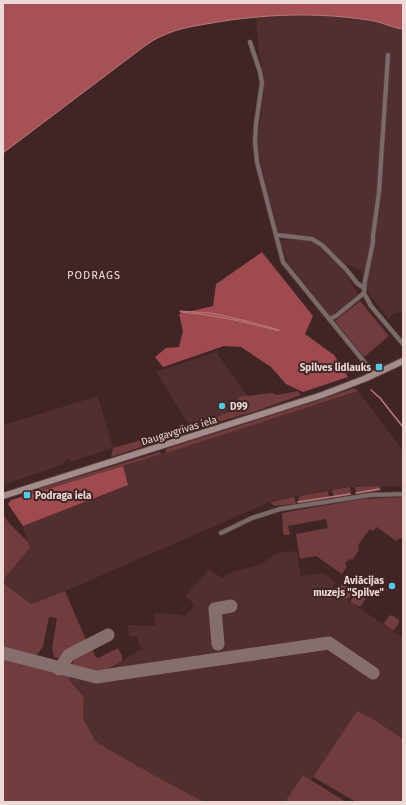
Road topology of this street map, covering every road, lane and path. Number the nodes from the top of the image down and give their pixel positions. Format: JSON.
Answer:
{"nodes":[{"id":1,"x":250,"y":42,"type":"dead end"},
{"id":2,"x":388,"y":55,"type":"dead end"},
{"id":3,"x":277,"y":235,"type":"junction"},
{"id":4,"x":364,"y":291,"type":"junction"},
{"id":5,"x":329,"y":319,"type":"junction"},
{"id":6,"x":403,"y":344,"type":"edge"},
{"id":7,"x":403,"y":361,"type":"edge"},
{"id":8,"x":374,"y":374,"type":"junction"},
{"id":9,"x":403,"y":494,"type":"edge"},
{"id":10,"x":3,"y":496,"type":"edge"},
{"id":11,"x":221,"y":533,"type":"dead end"}],
"edges":[{"from":1,"to":3,"type":"street"},
{"from":2,"to":4,"type":"street"},
{"from":3,"to":4,"type":"street"},
{"from":3,"to":5,"type":"street"},
{"from":4,"to":5,"type":"street"},
{"from":4,"to":6,"type":"street"},
{"from":5,"to":8,"type":"street"},
{"from":7,"to":8,"type":"main road","name":"Daugavgrīvas iela"},
{"from":8,"to":10,"type":"main road","name":"Daugavgrīvas iela"},
{"from":9,"to":11,"type":"street"}]}
